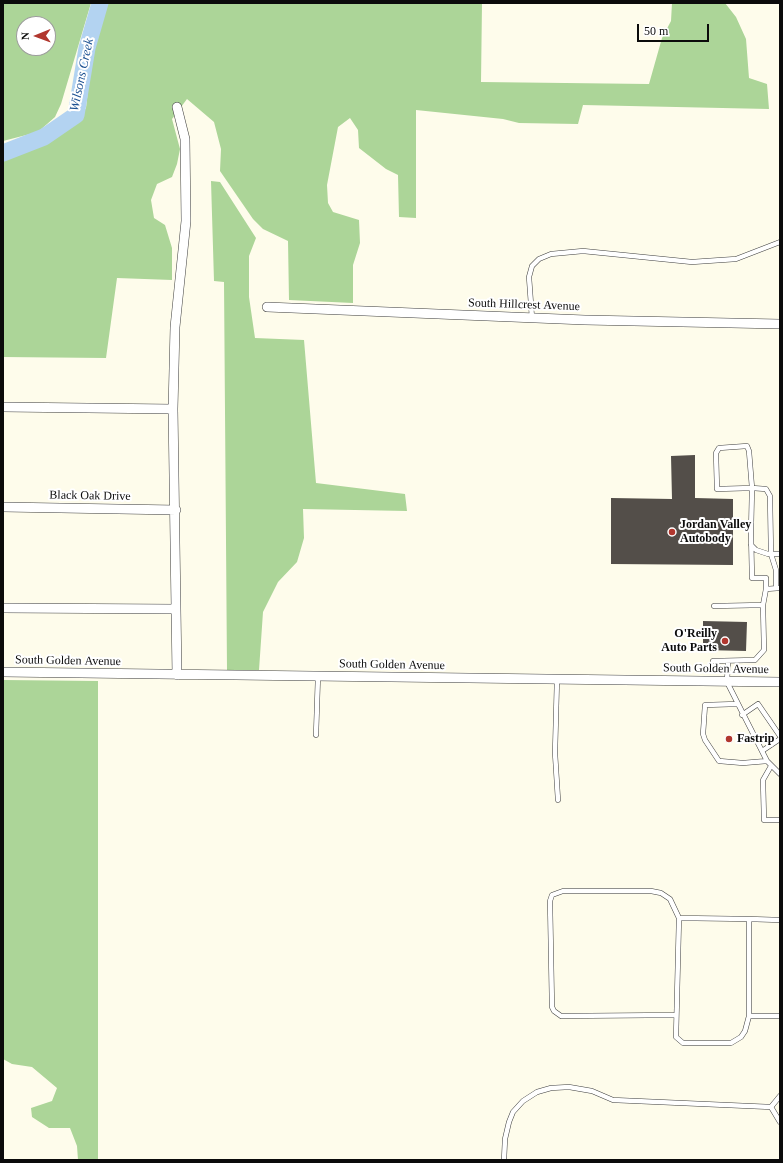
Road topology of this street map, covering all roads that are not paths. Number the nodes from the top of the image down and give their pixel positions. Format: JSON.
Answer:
{"nodes":[{"id":1,"x":177,"y":107,"type":"dead end"},
{"id":2,"x":780,"y":242,"type":"edge"},
{"id":3,"x":268,"y":307,"type":"dead end"},
{"id":4,"x":532,"y":318,"type":"junction"},
{"id":5,"x":780,"y":324,"type":"edge"},
{"id":6,"x":3,"y":407,"type":"edge"},
{"id":7,"x":173,"y":409,"type":"junction"},
{"id":8,"x":752,"y":488,"type":"junction"},
{"id":9,"x":3,"y":507,"type":"edge"},
{"id":10,"x":176,"y":510,"type":"junction"},
{"id":11,"x":751,"y":545,"type":"junction"},
{"id":12,"x":771,"y":554,"type":"junction"},
{"id":13,"x":780,"y":554,"type":"edge"},
{"id":14,"x":778,"y":588,"type":"edge"},
{"id":15,"x":766,"y":589,"type":"junction"},
{"id":16,"x":763,"y":605,"type":"junction"},
{"id":17,"x":714,"y":606,"type":"dead end"},
{"id":18,"x":3,"y":608,"type":"edge"},
{"id":19,"x":176,"y":608,"type":"junction"},
{"id":20,"x":728,"y":660,"type":"junction"},
{"id":21,"x":713,"y":661,"type":"dead end"},
{"id":22,"x":3,"y":672,"type":"edge"},
{"id":23,"x":177,"y":675,"type":"junction"},
{"id":24,"x":318,"y":676,"type":"junction"},
{"id":25,"x":557,"y":679,"type":"junction"},
{"id":26,"x":727,"y":682,"type":"junction"},
{"id":27,"x":780,"y":682,"type":"edge"},
{"id":28,"x":737,"y":704,"type":"junction"},
{"id":29,"x":742,"y":715,"type":"junction"},
{"id":30,"x":316,"y":735,"type":"dead end"},
{"id":31,"x":780,"y":738,"type":"edge"},
{"id":32,"x":762,"y":750,"type":"junction"},
{"id":33,"x":767,"y":761,"type":"junction"},
{"id":34,"x":771,"y":766,"type":"junction"},
{"id":35,"x":780,"y":774,"type":"edge"},
{"id":36,"x":558,"y":800,"type":"dead end"},
{"id":37,"x":780,"y":820,"type":"edge"},
{"id":38,"x":679,"y":918,"type":"junction"},
{"id":39,"x":749,"y":919,"type":"junction"},
{"id":40,"x":780,"y":920,"type":"edge"},
{"id":41,"x":676,"y":1014,"type":"junction"},
{"id":42,"x":749,"y":1016,"type":"junction"},
{"id":43,"x":780,"y":1016,"type":"edge"},
{"id":44,"x":780,"y":1096,"type":"edge"},
{"id":45,"x":771,"y":1107,"type":"junction"},
{"id":46,"x":780,"y":1122,"type":"edge"},
{"id":47,"x":504,"y":1160,"type":"edge"}],
"edges":[{"from":1,"to":7,"type":"street"},
{"from":2,"to":4,"type":"lane"},
{"from":3,"to":4,"type":"street","name":"South Hillcrest Avenue"},
{"from":4,"to":5,"type":"street","name":"South Hillcrest Avenue"},
{"from":6,"to":7,"type":"street"},
{"from":7,"to":10,"type":"street"},
{"from":8,"to":8,"type":"lane"},
{"from":8,"to":11,"type":"lane"},
{"from":8,"to":12,"type":"lane"},
{"from":9,"to":10,"type":"street","name":"Black Oak Drive"},
{"from":10,"to":19,"type":"street"},
{"from":11,"to":12,"type":"lane"},
{"from":11,"to":15,"type":"lane"},
{"from":12,"to":13,"type":"lane"},
{"from":12,"to":14,"type":"lane"},
{"from":14,"to":15,"type":"lane"},
{"from":15,"to":16,"type":"lane"},
{"from":16,"to":17,"type":"lane"},
{"from":16,"to":20,"type":"lane"},
{"from":18,"to":19,"type":"street"},
{"from":19,"to":23,"type":"street"},
{"from":20,"to":21,"type":"lane"},
{"from":20,"to":26,"type":"lane"},
{"from":22,"to":23,"type":"street","name":"South Golden Avenue"},
{"from":23,"to":24,"type":"street","name":"South Golden Avenue"},
{"from":24,"to":25,"type":"street","name":"South Golden Avenue"},
{"from":24,"to":30,"type":"lane"},
{"from":25,"to":26,"type":"street","name":"South Golden Avenue"},
{"from":25,"to":36,"type":"lane"},
{"from":26,"to":27,"type":"street","name":"South Golden Avenue"},
{"from":26,"to":28,"type":"lane"},
{"from":28,"to":29,"type":"lane"},
{"from":28,"to":33,"type":"lane"},
{"from":29,"to":31,"type":"lane"},
{"from":29,"to":32,"type":"lane"},
{"from":31,"to":32,"type":"lane"},
{"from":32,"to":33,"type":"lane"},
{"from":33,"to":34,"type":"lane"},
{"from":34,"to":35,"type":"lane"},
{"from":34,"to":37,"type":"lane"},
{"from":38,"to":39,"type":"lane"},
{"from":38,"to":41,"type":"lane"},
{"from":38,"to":41,"type":"lane"},
{"from":39,"to":40,"type":"lane"},
{"from":39,"to":42,"type":"lane"},
{"from":41,"to":42,"type":"lane"},
{"from":42,"to":43,"type":"lane"},
{"from":44,"to":45,"type":"lane"},
{"from":45,"to":46,"type":"lane"},
{"from":45,"to":47,"type":"lane"}]}
